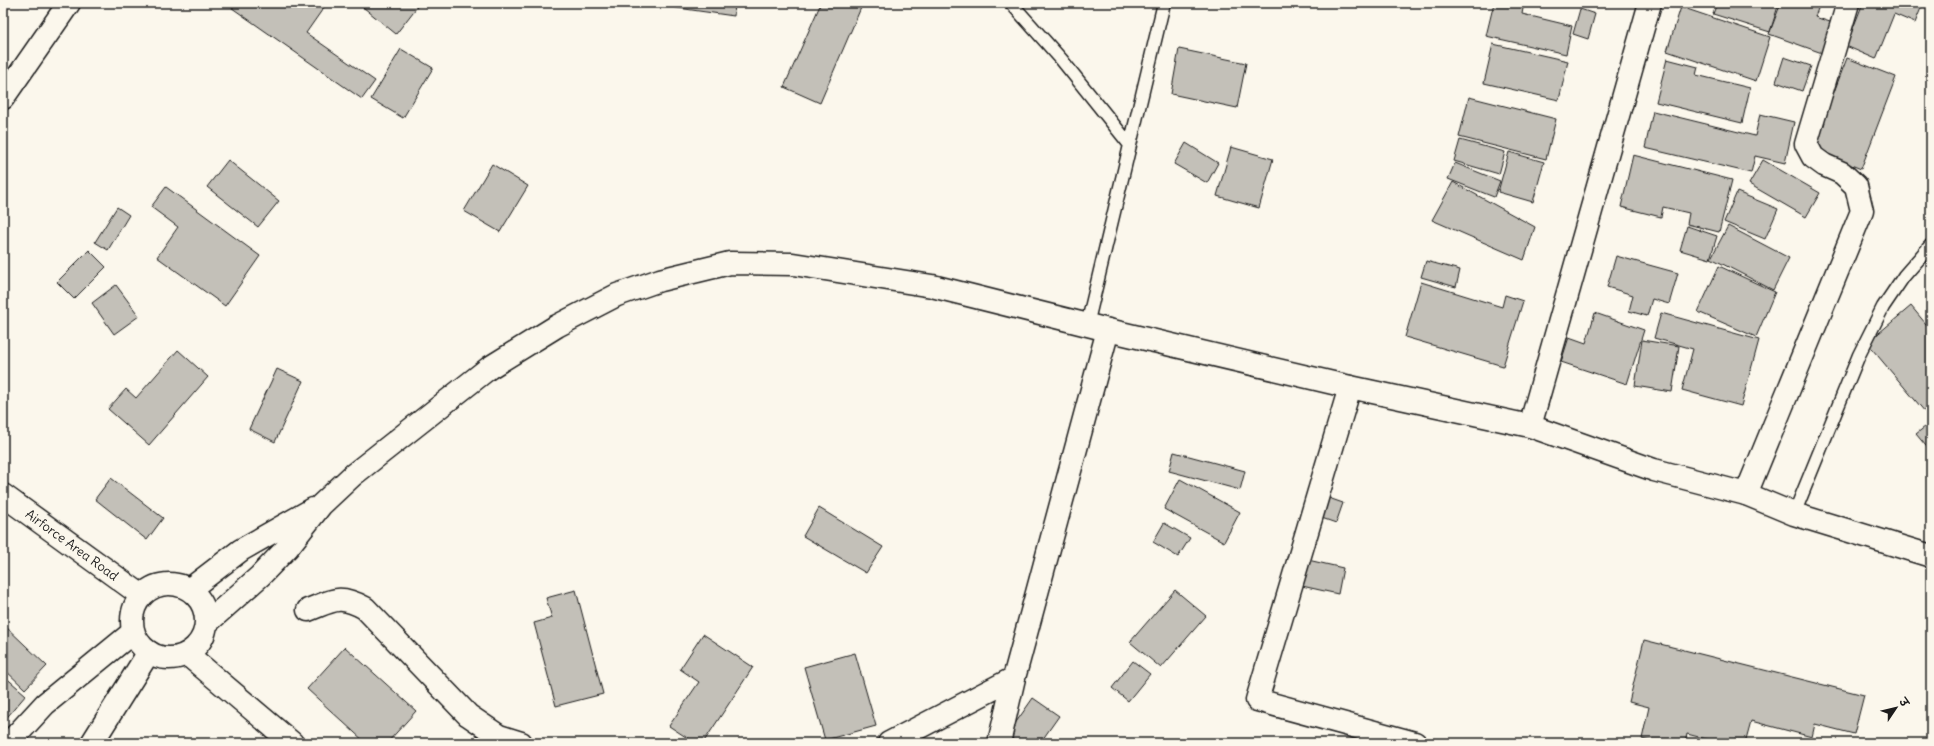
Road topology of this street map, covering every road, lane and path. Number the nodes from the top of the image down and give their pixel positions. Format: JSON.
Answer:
{"nodes":[{"id":1,"x":69,"y":3,"type":"edge"},
{"id":2,"x":1011,"y":3,"type":"edge"},
{"id":3,"x":1164,"y":3,"type":"edge"},
{"id":4,"x":1650,"y":3,"type":"edge"},
{"id":5,"x":1848,"y":3,"type":"edge"},
{"id":6,"x":3,"y":98,"type":"edge"},
{"id":7,"x":1130,"y":145,"type":"junction"},
{"id":8,"x":1931,"y":245,"type":"edge"},
{"id":9,"x":1087,"y":325,"type":"junction"},
{"id":10,"x":1108,"y":330,"type":"junction"},
{"id":11,"x":1350,"y":387,"type":"junction"},
{"id":12,"x":1530,"y":426,"type":"junction"},
{"id":13,"x":1746,"y":494,"type":"junction"},
{"id":14,"x":3,"y":495,"type":"edge"},
{"id":15,"x":321,"y":505,"type":"junction"},
{"id":16,"x":1794,"y":514,"type":"junction"},
{"id":17,"x":1931,"y":556,"type":"edge"},
{"id":18,"x":190,"y":589,"type":"junction"},
{"id":19,"x":141,"y":595,"type":"junction"},
{"id":20,"x":308,"y":610,"type":"dead end"},
{"id":21,"x":207,"y":623,"type":"junction"},
{"id":22,"x":133,"y":632,"type":"junction"},
{"id":23,"x":149,"y":652,"type":"junction"},
{"id":24,"x":187,"y":654,"type":"junction"},
{"id":25,"x":1014,"y":678,"type":"junction"},
{"id":26,"x":10,"y":743,"type":"edge"},
{"id":27,"x":92,"y":743,"type":"edge"},
{"id":28,"x":292,"y":743,"type":"edge"},
{"id":29,"x":521,"y":743,"type":"edge"},
{"id":30,"x":889,"y":743,"type":"edge"},
{"id":31,"x":999,"y":743,"type":"edge"},
{"id":32,"x":1415,"y":743,"type":"edge"}],
"edges":[{"from":1,"to":6,"type":"street"},
{"from":2,"to":7,"type":"lane"},
{"from":3,"to":7,"type":"lane"},
{"from":4,"to":12,"type":"street"},
{"from":5,"to":13,"type":"street"},
{"from":7,"to":9,"type":"lane"},
{"from":8,"to":16,"type":"lane"},
{"from":9,"to":10,"type":"street"},
{"from":9,"to":15,"type":"street"},
{"from":10,"to":11,"type":"street"},
{"from":10,"to":25,"type":"street"},
{"from":11,"to":12,"type":"street"},
{"from":11,"to":32,"type":"street"},
{"from":12,"to":13,"type":"street"},
{"from":13,"to":16,"type":"street"},
{"from":14,"to":19,"type":"street","name":"Airforce Area Road"},
{"from":15,"to":18,"type":"street"},
{"from":15,"to":21,"type":"street"},
{"from":16,"to":17,"type":"street"},
{"from":18,"to":19,"type":"street"},
{"from":18,"to":21,"type":"street"},
{"from":19,"to":22,"type":"street"},
{"from":20,"to":29,"type":"street"},
{"from":21,"to":24,"type":"street"},
{"from":22,"to":23,"type":"street"},
{"from":22,"to":26,"type":"street"},
{"from":23,"to":24,"type":"street"},
{"from":23,"to":27,"type":"street"},
{"from":24,"to":28,"type":"street"},
{"from":25,"to":30,"type":"street"},
{"from":25,"to":31,"type":"street"}]}
